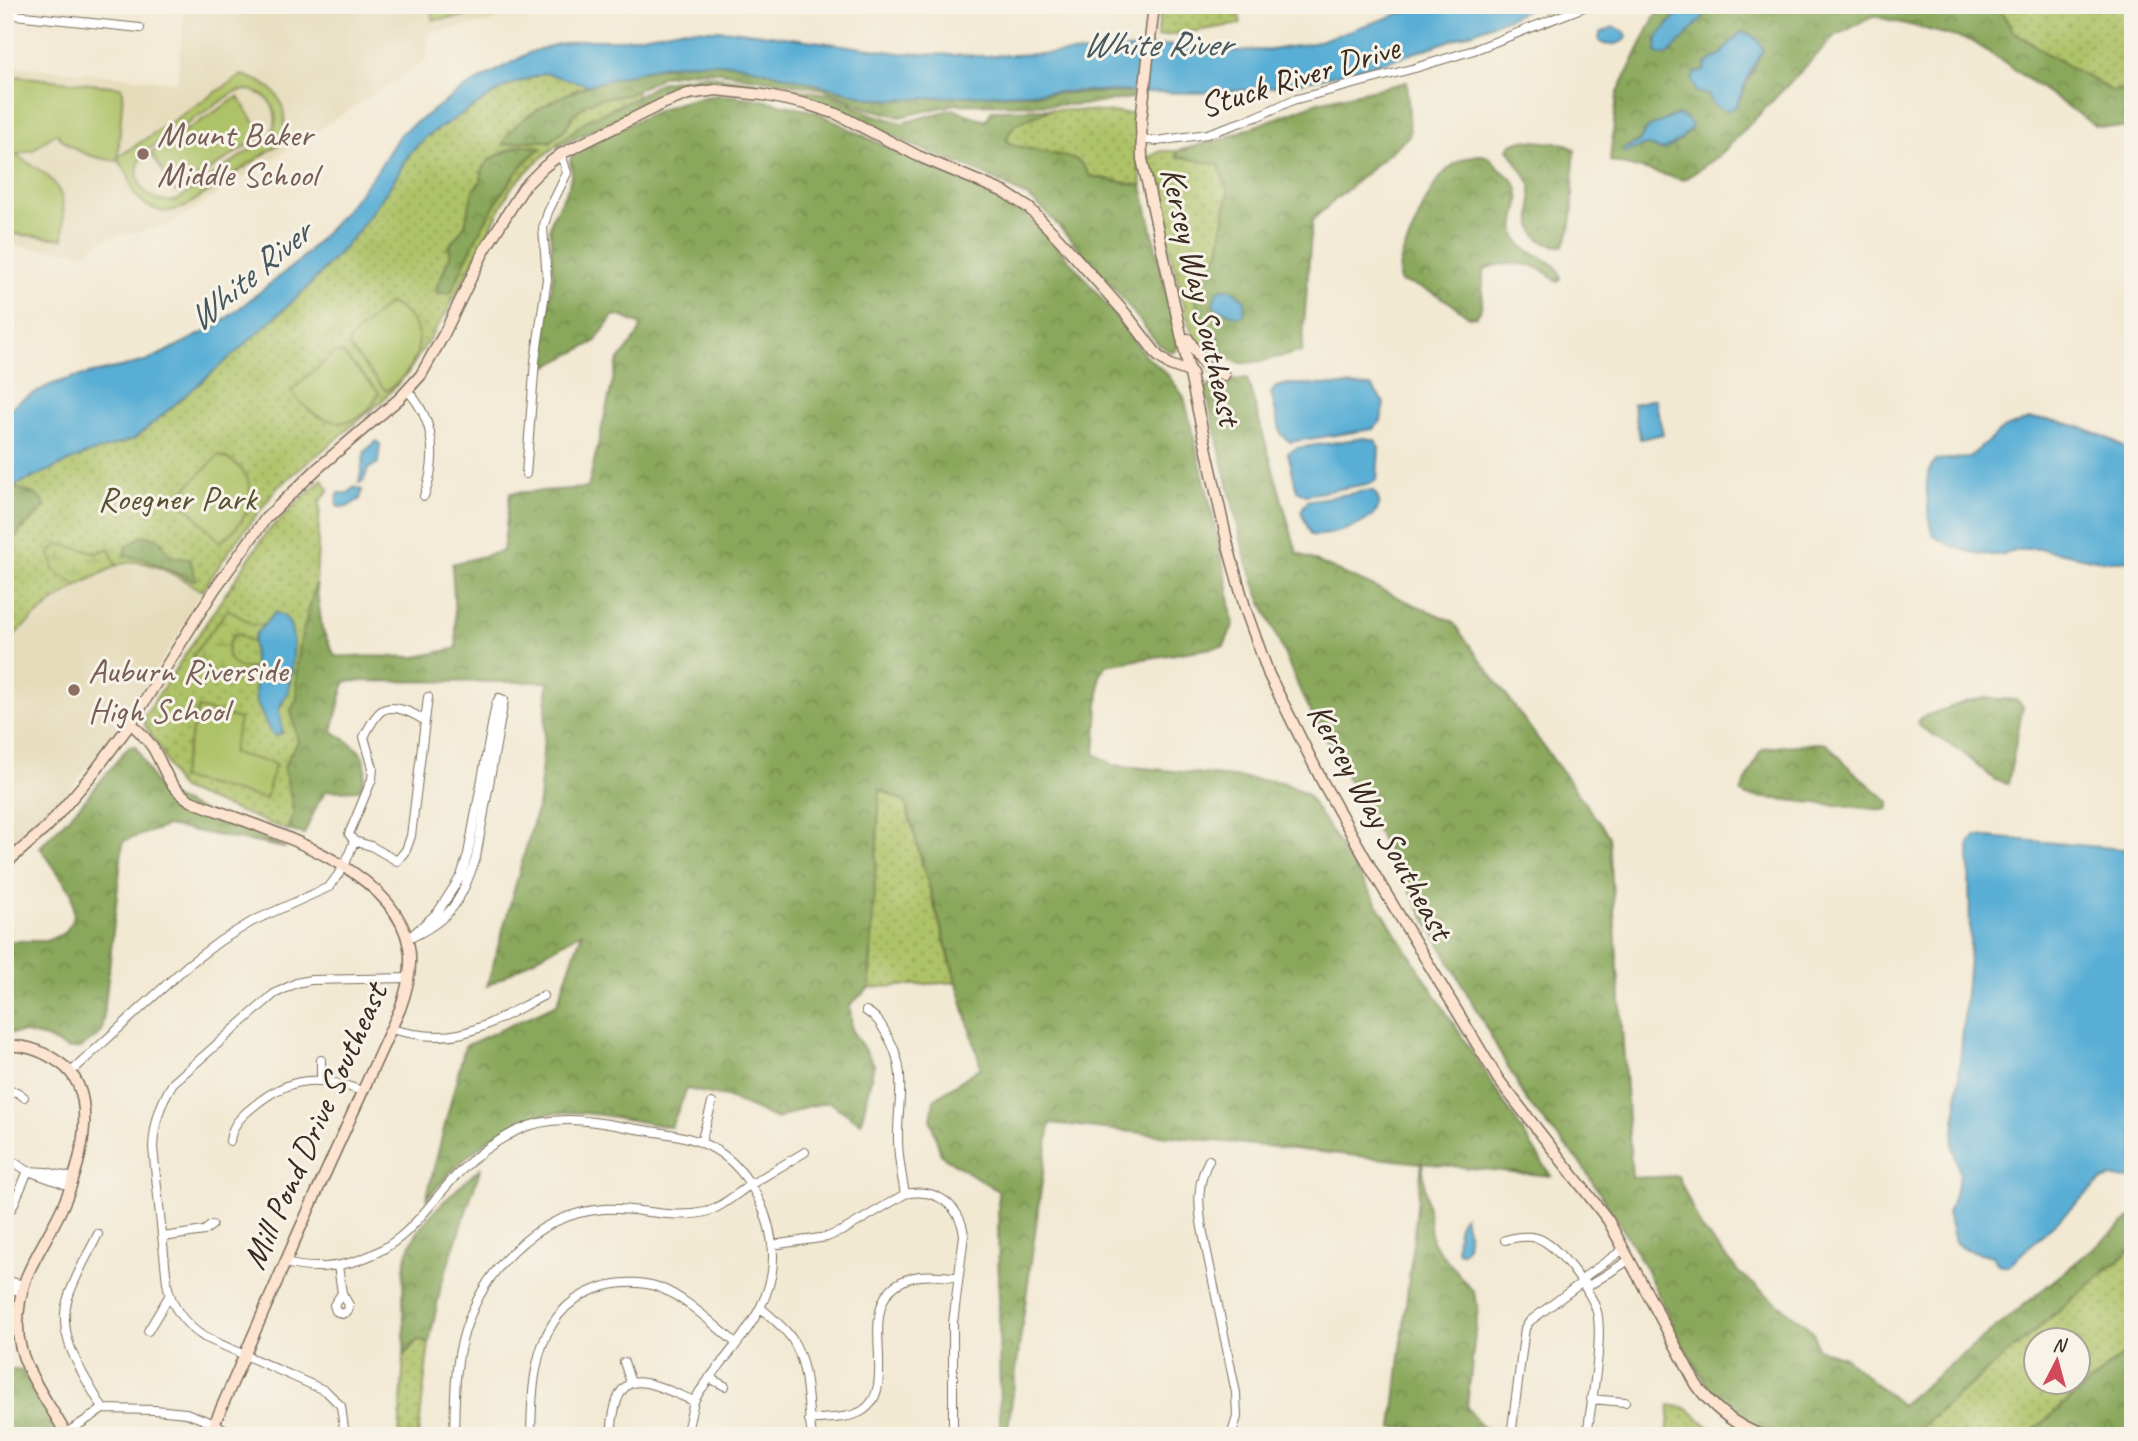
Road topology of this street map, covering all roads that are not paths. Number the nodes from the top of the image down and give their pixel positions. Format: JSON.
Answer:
{"nodes":[{"id":1,"x":1154,"y":5,"type":"edge"},
{"id":2,"x":1589,"y":5,"type":"edge"},
{"id":3,"x":5,"y":14,"type":"edge"},
{"id":4,"x":140,"y":28,"type":"dead end"},
{"id":5,"x":1140,"y":139,"type":"junction"},
{"id":6,"x":561,"y":154,"type":"junction"},
{"id":7,"x":1180,"y":321,"type":"junction"},
{"id":8,"x":1192,"y":373,"type":"junction"},
{"id":9,"x":1224,"y":375,"type":"dead end"},
{"id":10,"x":407,"y":390,"type":"junction"},
{"id":11,"x":526,"y":474,"type":"dead end"},
{"id":12,"x":424,"y":496,"type":"dead end"},
{"id":13,"x":428,"y":697,"type":"dead end"},
{"id":14,"x":425,"y":722,"type":"junction"},
{"id":15,"x":131,"y":723,"type":"junction"},
{"id":16,"x":354,"y":841,"type":"junction"},
{"id":17,"x":5,"y":864,"type":"edge"},
{"id":18,"x":344,"y":867,"type":"junction"},
{"id":19,"x":408,"y":939,"type":"junction"},
{"id":20,"x":409,"y":978,"type":"junction"},
{"id":21,"x":543,"y":996,"type":"dead end"},
{"id":22,"x":866,"y":1011,"type":"dead end"},
{"id":23,"x":391,"y":1029,"type":"junction"},
{"id":24,"x":5,"y":1046,"type":"edge"},
{"id":25,"x":321,"y":1060,"type":"dead end"},
{"id":26,"x":71,"y":1072,"type":"junction"},
{"id":27,"x":321,"y":1080,"type":"junction"},
{"id":28,"x":5,"y":1091,"type":"edge"},
{"id":29,"x":362,"y":1091,"type":"junction"},
{"id":30,"x":24,"y":1097,"type":"dead end"},
{"id":31,"x":712,"y":1103,"type":"dead end"},
{"id":32,"x":230,"y":1141,"type":"dead end"},
{"id":33,"x":701,"y":1142,"type":"junction"},
{"id":34,"x":805,"y":1153,"type":"dead end"},
{"id":35,"x":5,"y":1157,"type":"edge"},
{"id":36,"x":1209,"y":1160,"type":"dead end"},
{"id":37,"x":28,"y":1171,"type":"junction"},
{"id":38,"x":71,"y":1182,"type":"junction"},
{"id":39,"x":750,"y":1185,"type":"junction"},
{"id":40,"x":905,"y":1194,"type":"junction"},
{"id":41,"x":5,"y":1213,"type":"edge"},
{"id":42,"x":212,"y":1225,"type":"dead end"},
{"id":43,"x":98,"y":1234,"type":"dead end"},
{"id":44,"x":163,"y":1237,"type":"junction"},
{"id":45,"x":1505,"y":1240,"type":"dead end"},
{"id":46,"x":772,"y":1245,"type":"junction"},
{"id":47,"x":1626,"y":1254,"type":"junction"},
{"id":48,"x":285,"y":1263,"type":"junction"},
{"id":49,"x":338,"y":1266,"type":"junction"},
{"id":50,"x":958,"y":1278,"type":"junction"},
{"id":51,"x":5,"y":1280,"type":"edge"},
{"id":52,"x":1581,"y":1283,"type":"junction"},
{"id":53,"x":5,"y":1287,"type":"edge"},
{"id":54,"x":23,"y":1288,"type":"junction"},
{"id":55,"x":341,"y":1293,"type":"dead end"},
{"id":56,"x":170,"y":1296,"type":"junction"},
{"id":57,"x":761,"y":1308,"type":"junction"},
{"id":58,"x":148,"y":1331,"type":"dead end"},
{"id":59,"x":736,"y":1343,"type":"junction"},
{"id":60,"x":245,"y":1355,"type":"junction"},
{"id":61,"x":624,"y":1362,"type":"dead end"},
{"id":62,"x":709,"y":1378,"type":"junction"},
{"id":63,"x":631,"y":1382,"type":"junction"},
{"id":64,"x":726,"y":1386,"type":"dead end"},
{"id":65,"x":1591,"y":1399,"type":"junction"},
{"id":66,"x":694,"y":1401,"type":"junction"},
{"id":67,"x":1625,"y":1402,"type":"dead end"},
{"id":68,"x":103,"y":1409,"type":"junction"},
{"id":69,"x":809,"y":1420,"type":"junction"},
{"id":70,"x":215,"y":1424,"type":"junction"},
{"id":71,"x":66,"y":1434,"type":"edge"},
{"id":72,"x":209,"y":1436,"type":"edge"},
{"id":73,"x":237,"y":1436,"type":"edge"},
{"id":74,"x":345,"y":1436,"type":"edge"},
{"id":75,"x":454,"y":1436,"type":"edge"},
{"id":76,"x":531,"y":1436,"type":"edge"},
{"id":77,"x":611,"y":1436,"type":"edge"},
{"id":78,"x":686,"y":1436,"type":"edge"},
{"id":79,"x":812,"y":1436,"type":"edge"},
{"id":80,"x":953,"y":1436,"type":"edge"},
{"id":81,"x":1231,"y":1436,"type":"edge"},
{"id":82,"x":1511,"y":1436,"type":"edge"},
{"id":83,"x":1587,"y":1436,"type":"edge"},
{"id":84,"x":1763,"y":1436,"type":"edge"}],
"edges":[{"from":1,"to":5,"type":"street","name":"Kersey Way Southeast"},
{"from":2,"to":5,"type":"street","name":"Stuck River Drive"},
{"from":3,"to":4,"type":"street"},
{"from":5,"to":7,"type":"street","name":"Kersey Way Southeast"},
{"from":6,"to":8,"type":"street"},
{"from":6,"to":10,"type":"street"},
{"from":6,"to":11,"type":"street"},
{"from":7,"to":8,"type":"street","name":"Kersey Way Southeast"},
{"from":7,"to":9,"type":"street"},
{"from":8,"to":47,"type":"street","name":"Kersey Way Southeast"},
{"from":10,"to":12,"type":"street"},
{"from":10,"to":15,"type":"street"},
{"from":13,"to":14,"type":"street"},
{"from":14,"to":16,"type":"street"},
{"from":14,"to":16,"type":"street"},
{"from":15,"to":17,"type":"street"},
{"from":15,"to":18,"type":"street","name":"Mill Pond Drive Southeast"},
{"from":16,"to":18,"type":"street"},
{"from":18,"to":19,"type":"street","name":"Mill Pond Drive Southeast"},
{"from":18,"to":26,"type":"street"},
{"from":19,"to":19,"type":"street"},
{"from":19,"to":20,"type":"street","name":"Mill Pond Drive Southeast"},
{"from":20,"to":23,"type":"street","name":"Mill Pond Drive Southeast"},
{"from":20,"to":44,"type":"street"},
{"from":21,"to":23,"type":"street"},
{"from":22,"to":40,"type":"street"},
{"from":23,"to":29,"type":"street","name":"Mill Pond Drive Southeast"},
{"from":24,"to":26,"type":"street"},
{"from":25,"to":27,"type":"street"},
{"from":26,"to":38,"type":"street"},
{"from":27,"to":29,"type":"street"},
{"from":27,"to":32,"type":"street"},
{"from":28,"to":30,"type":"street"},
{"from":29,"to":48,"type":"street","name":"Mill Pond Drive Southeast"},
{"from":31,"to":33,"type":"street"},
{"from":33,"to":39,"type":"street"},
{"from":33,"to":49,"type":"street"},
{"from":34,"to":39,"type":"street"},
{"from":35,"to":37,"type":"street"},
{"from":36,"to":81,"type":"street"},
{"from":37,"to":38,"type":"street"},
{"from":37,"to":41,"type":"street"},
{"from":38,"to":54,"type":"street"},
{"from":39,"to":46,"type":"street"},
{"from":39,"to":75,"type":"street"},
{"from":40,"to":46,"type":"street"},
{"from":40,"to":50,"type":"street"},
{"from":42,"to":44,"type":"street"},
{"from":43,"to":68,"type":"street"},
{"from":44,"to":56,"type":"street"},
{"from":45,"to":52,"type":"street"},
{"from":46,"to":57,"type":"street"},
{"from":47,"to":52,"type":"street"},
{"from":47,"to":84,"type":"street","name":"Kersey Way Southeast"},
{"from":48,"to":49,"type":"street"},
{"from":48,"to":60,"type":"street","name":"Mill Pond Drive Southeast"},
{"from":49,"to":55,"type":"street"},
{"from":50,"to":69,"type":"street"},
{"from":50,"to":80,"type":"street"},
{"from":51,"to":54,"type":"street"},
{"from":52,"to":65,"type":"street"},
{"from":52,"to":82,"type":"street"},
{"from":53,"to":54,"type":"street"},
{"from":54,"to":71,"type":"street"},
{"from":56,"to":58,"type":"street"},
{"from":56,"to":60,"type":"street"},
{"from":57,"to":59,"type":"street"},
{"from":57,"to":69,"type":"street"},
{"from":59,"to":62,"type":"street"},
{"from":59,"to":76,"type":"street"},
{"from":60,"to":70,"type":"street","name":"Mill Pond Drive Southeast"},
{"from":60,"to":74,"type":"street"},
{"from":61,"to":63,"type":"street"},
{"from":62,"to":64,"type":"street"},
{"from":62,"to":66,"type":"street"},
{"from":63,"to":66,"type":"street"},
{"from":63,"to":77,"type":"street"},
{"from":65,"to":67,"type":"street"},
{"from":65,"to":83,"type":"street"},
{"from":66,"to":78,"type":"street"},
{"from":68,"to":70,"type":"street"},
{"from":68,"to":71,"type":"street"},
{"from":69,"to":79,"type":"street"},
{"from":70,"to":72,"type":"street","name":"Mill Pond Drive Southeast"},
{"from":70,"to":73,"type":"street"}]}
